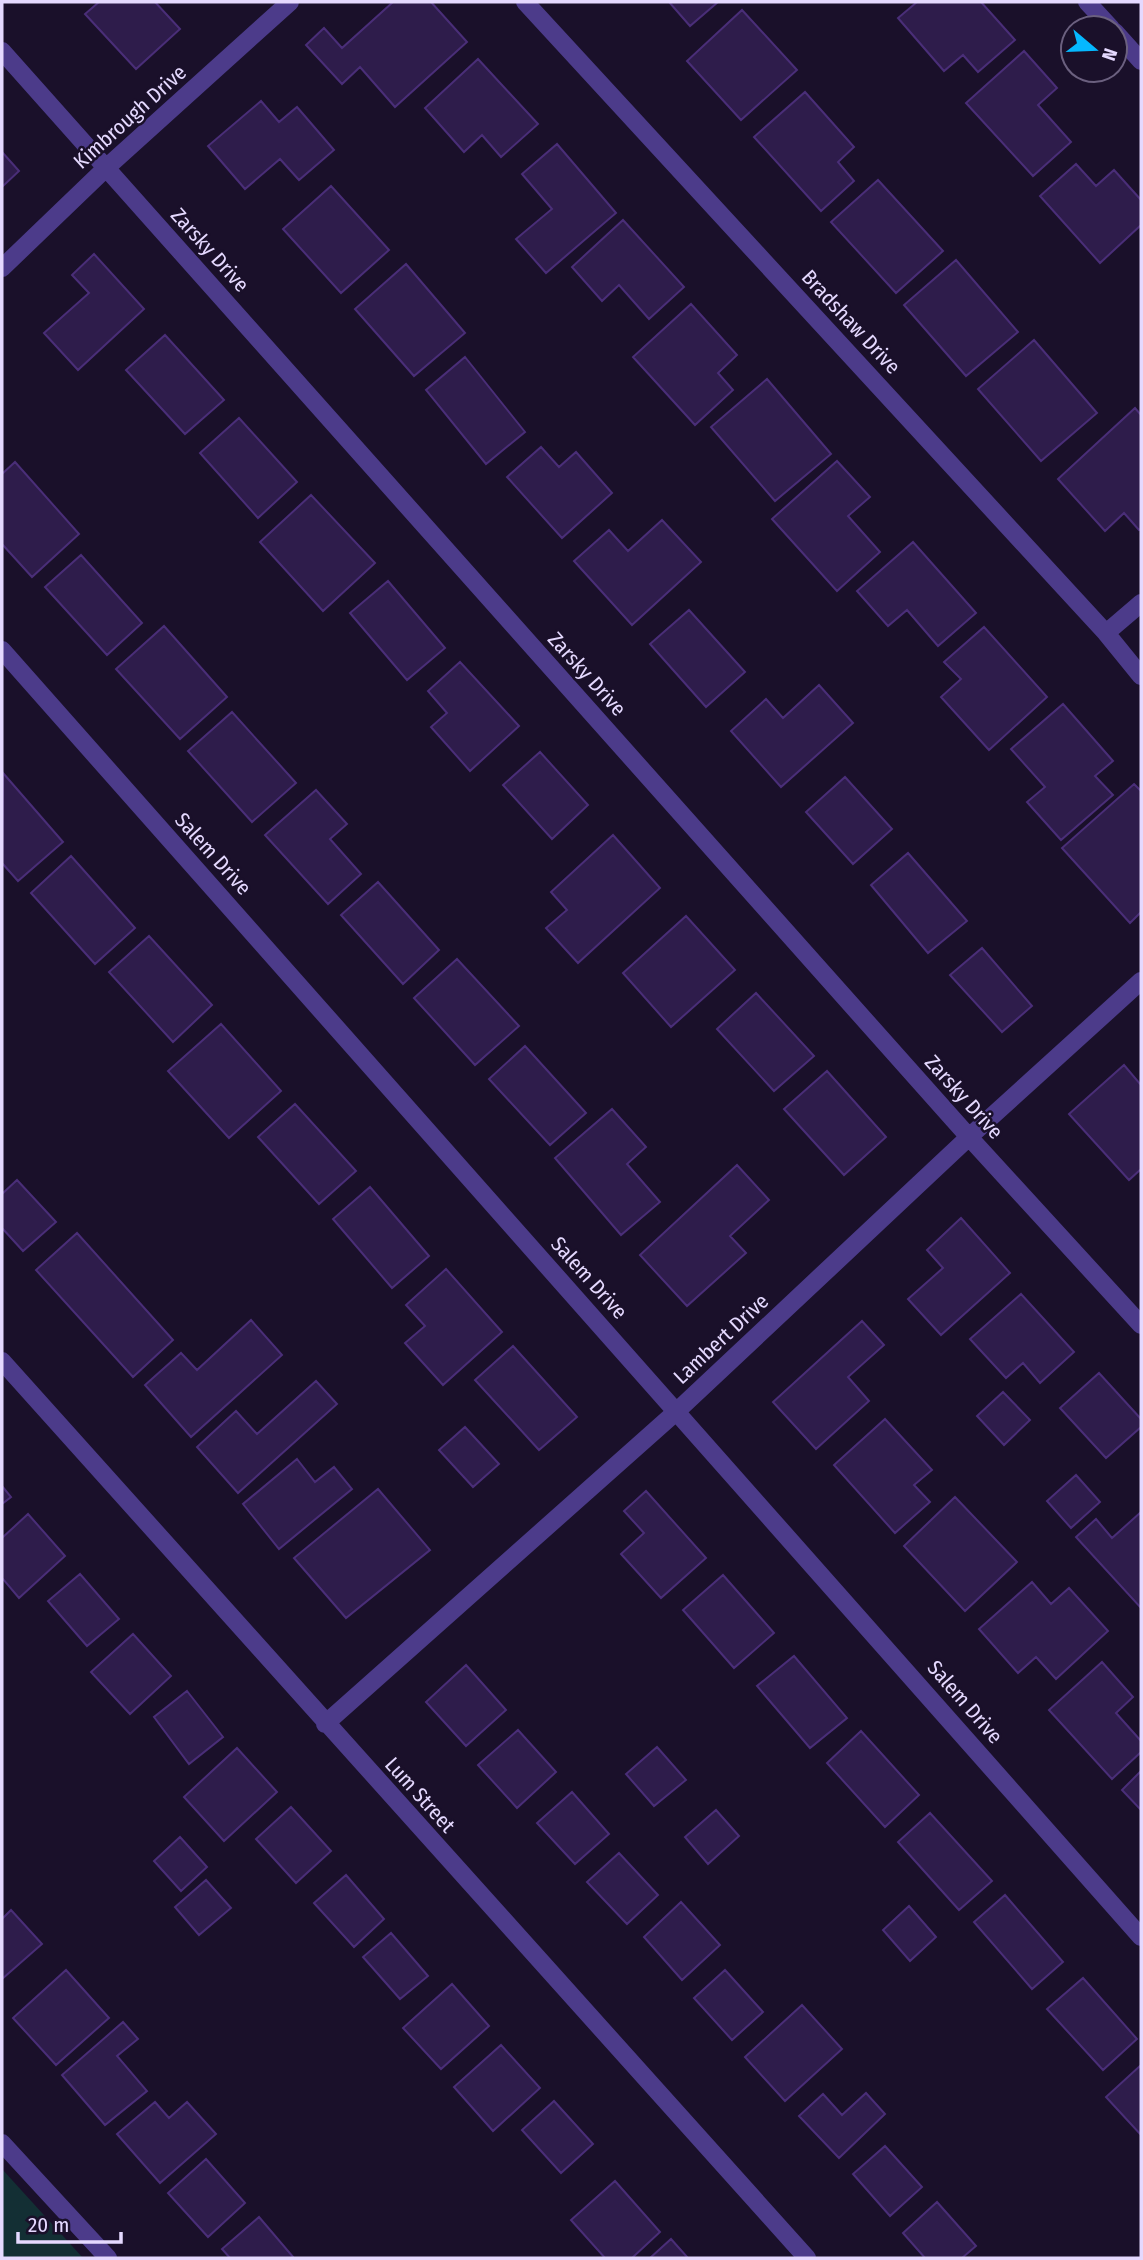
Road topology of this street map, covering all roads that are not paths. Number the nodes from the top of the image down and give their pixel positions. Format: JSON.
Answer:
{"nodes":[{"id":1,"x":290,"y":2,"type":"edge"},
{"id":2,"x":525,"y":2,"type":"edge"},
{"id":3,"x":1129,"y":48,"type":"edge"},
{"id":4,"x":2,"y":51,"type":"edge"},
{"id":5,"x":1141,"y":61,"type":"edge"},
{"id":6,"x":106,"y":168,"type":"junction"},
{"id":7,"x":2,"y":268,"type":"edge"},
{"id":8,"x":1141,"y":603,"type":"edge"},
{"id":9,"x":1106,"y":633,"type":"junction"},
{"id":10,"x":2,"y":650,"type":"edge"},
{"id":11,"x":1141,"y":676,"type":"edge"},
{"id":12,"x":1141,"y":981,"type":"edge"},
{"id":13,"x":969,"y":1137,"type":"junction"},
{"id":14,"x":1141,"y":1325,"type":"edge"},
{"id":15,"x":2,"y":1362,"type":"edge"},
{"id":16,"x":677,"y":1411,"type":"junction"},
{"id":17,"x":326,"y":1724,"type":"junction"},
{"id":18,"x":1141,"y":1937,"type":"edge"},
{"id":19,"x":2,"y":2143,"type":"edge"},
{"id":20,"x":108,"y":2258,"type":"edge"},
{"id":21,"x":807,"y":2258,"type":"edge"}],
"edges":[{"from":1,"to":6,"type":"street","name":"Kimbrough Drive"},
{"from":2,"to":9,"type":"street","name":"Bradshaw Drive"},
{"from":3,"to":5,"type":"street"},
{"from":4,"to":6,"type":"street","name":"Zarsky Drive"},
{"from":6,"to":7,"type":"street","name":"Kimbrough Drive"},
{"from":6,"to":13,"type":"street","name":"Zarsky Drive"},
{"from":8,"to":9,"type":"street"},
{"from":9,"to":11,"type":"street","name":"Bradshaw Drive"},
{"from":10,"to":16,"type":"street","name":"Salem Drive"},
{"from":12,"to":13,"type":"street","name":"Lambert Drive"},
{"from":13,"to":14,"type":"street","name":"Zarsky Drive"},
{"from":13,"to":16,"type":"street","name":"Lambert Drive"},
{"from":15,"to":17,"type":"street","name":"Lum Street"},
{"from":16,"to":17,"type":"street","name":"Lambert Drive"},
{"from":16,"to":18,"type":"street","name":"Salem Drive"},
{"from":17,"to":21,"type":"street","name":"Lum Street"},
{"from":19,"to":20,"type":"street"}]}
